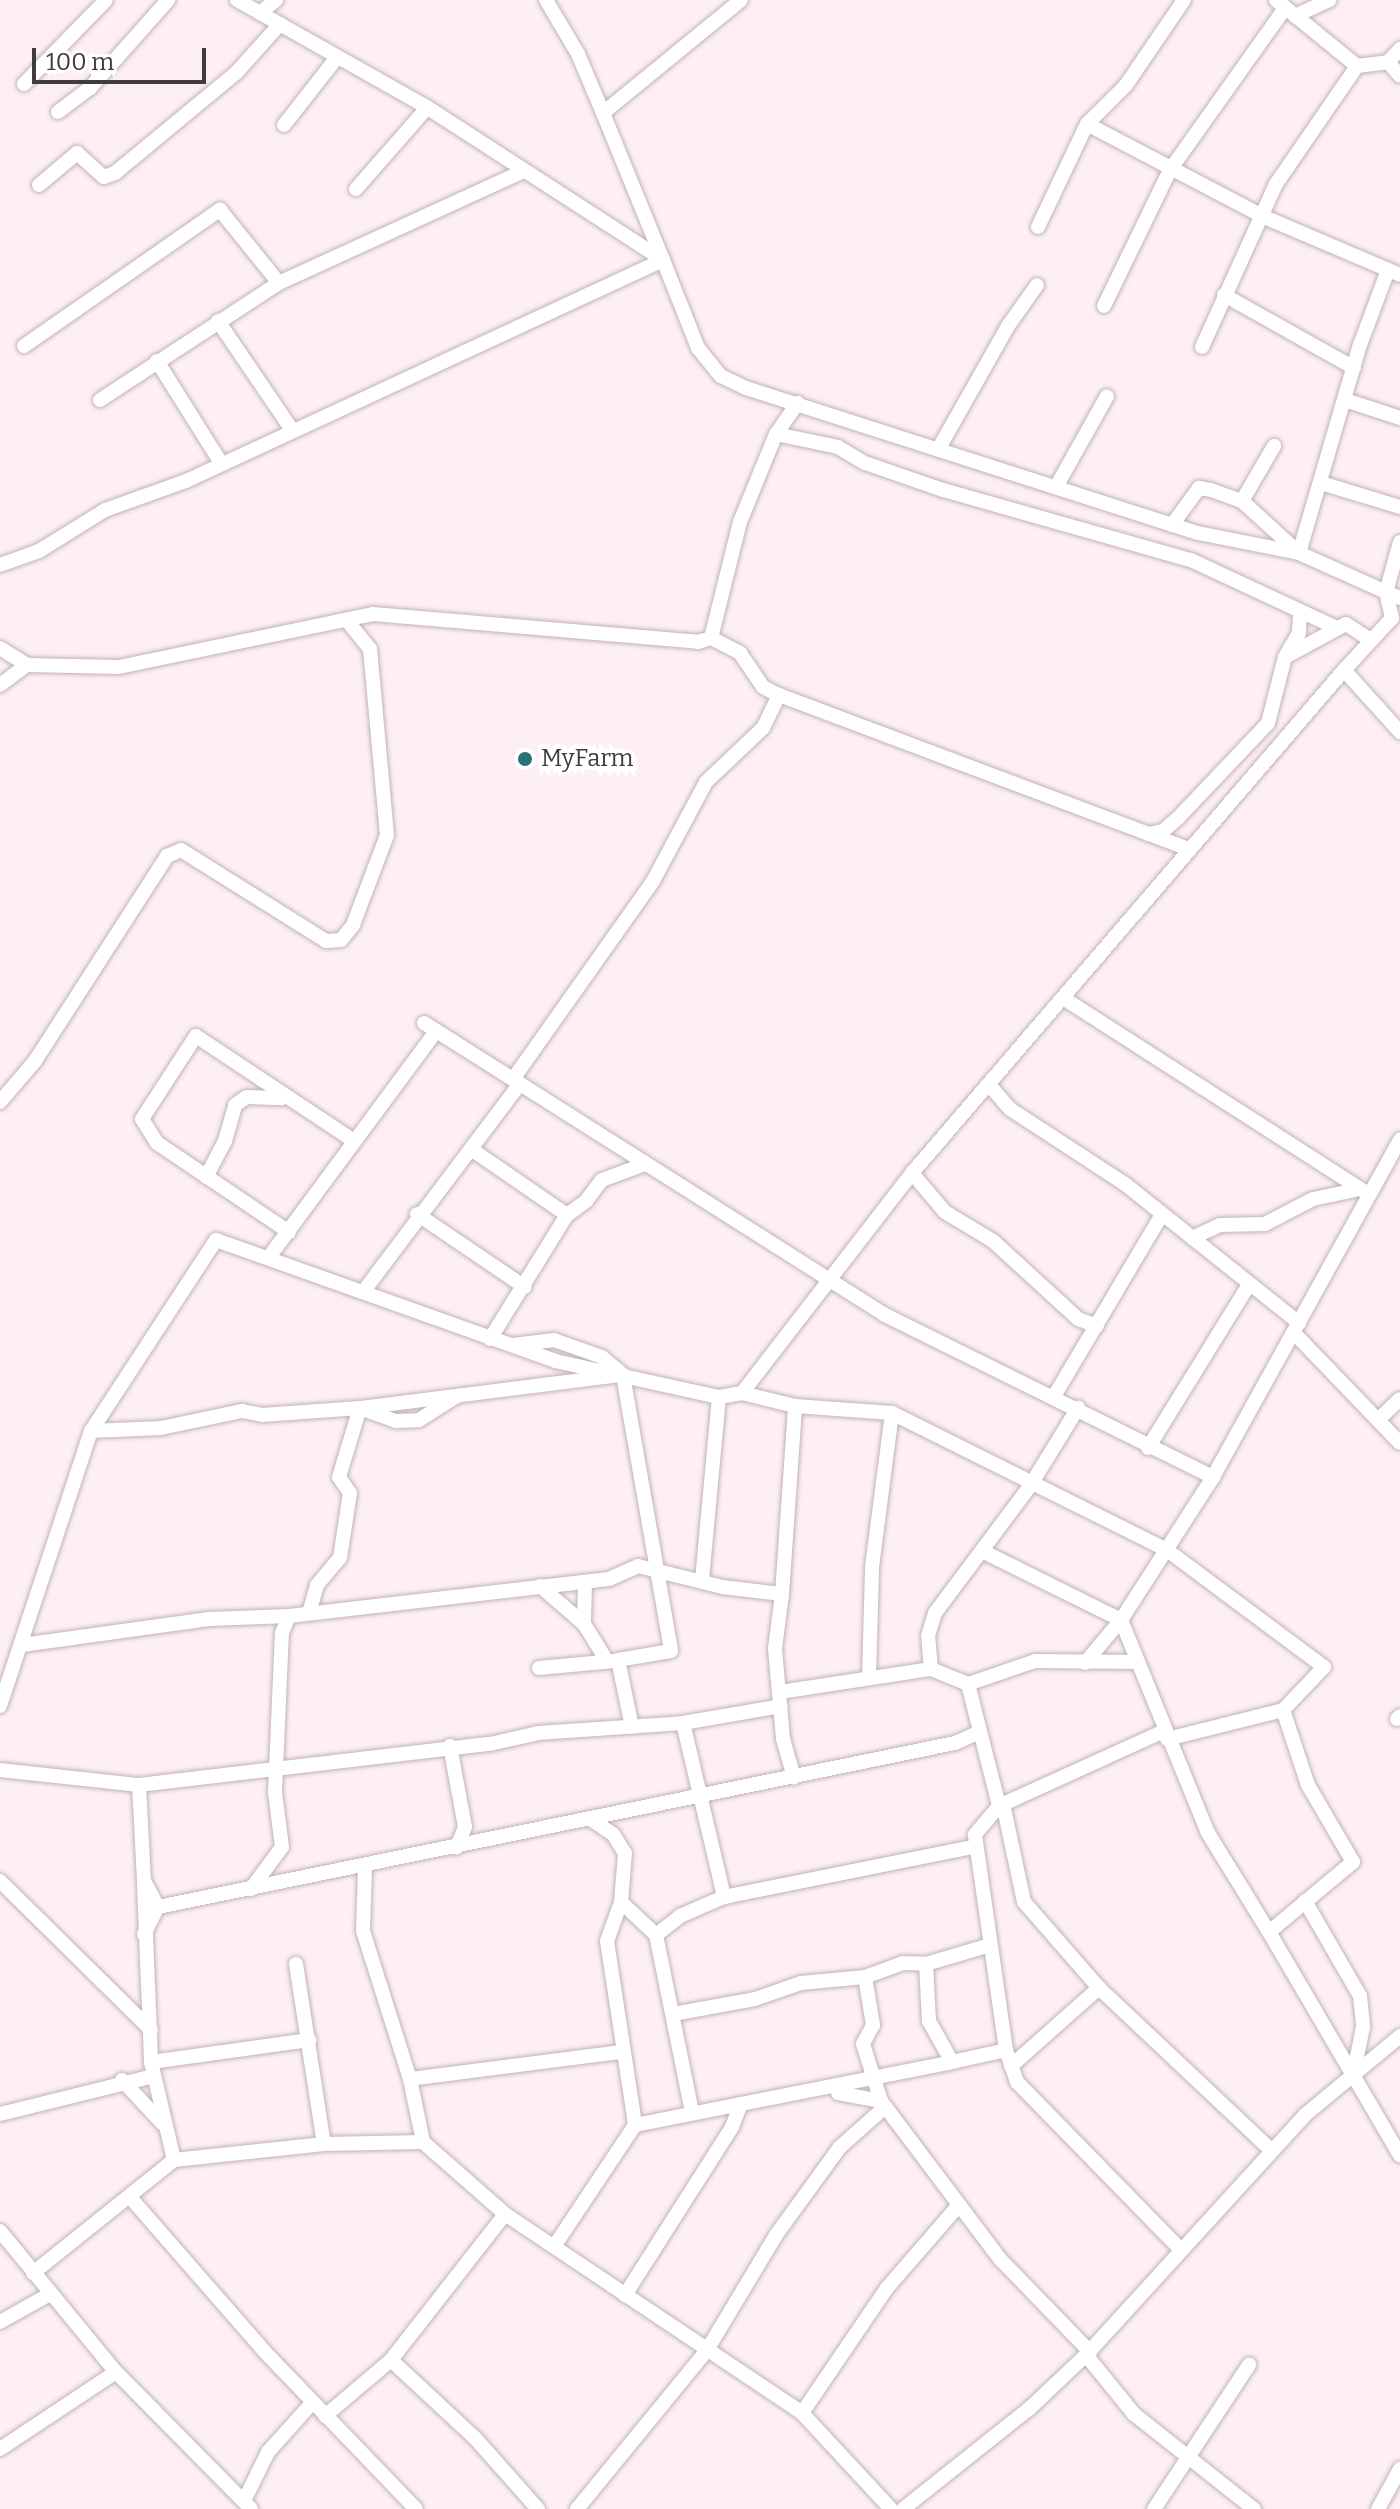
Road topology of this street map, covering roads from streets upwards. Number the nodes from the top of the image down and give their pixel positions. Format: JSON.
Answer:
{"nodes":[{"id":1,"x":106,"y":0,"type":"edge"},
{"id":2,"x":168,"y":0,"type":"edge"},
{"id":3,"x":237,"y":0,"type":"edge"},
{"id":4,"x":276,"y":0,"type":"edge"},
{"id":5,"x":546,"y":0,"type":"edge"},
{"id":6,"x":741,"y":0,"type":"edge"},
{"id":7,"x":1184,"y":0,"type":"edge"},
{"id":8,"x":1329,"y":0,"type":"edge"},
{"id":9,"x":1285,"y":8,"type":"edge"},
{"id":10,"x":260,"y":13,"type":"junction"},
{"id":11,"x":280,"y":24,"type":"junction"},
{"id":12,"x":1400,"y":49,"type":"edge"},
{"id":13,"x":335,"y":60,"type":"junction"},
{"id":14,"x":1388,"y":62,"type":"junction"},
{"id":15,"x":1357,"y":66,"type":"junction"},
{"id":16,"x":1400,"y":76,"type":"edge"},
{"id":17,"x":24,"y":84,"type":"dead end"},
{"id":18,"x":427,"y":108,"type":"junction"},
{"id":19,"x":58,"y":112,"type":"dead end"},
{"id":20,"x":603,"y":113,"type":"junction"},
{"id":21,"x":1087,"y":124,"type":"junction"},
{"id":22,"x":284,"y":125,"type":"dead end"},
{"id":23,"x":1170,"y":170,"type":"junction"},
{"id":24,"x":524,"y":171,"type":"junction"},
{"id":25,"x":39,"y":185,"type":"dead end"},
{"id":26,"x":356,"y":189,"type":"dead end"},
{"id":27,"x":1262,"y":216,"type":"junction"},
{"id":28,"x":1038,"y":227,"type":"dead end"},
{"id":29,"x":663,"y":260,"type":"junction"},
{"id":30,"x":1394,"y":272,"type":"edge"},
{"id":31,"x":279,"y":283,"type":"junction"},
{"id":32,"x":1037,"y":285,"type":"dead end"},
{"id":33,"x":1224,"y":295,"type":"junction"},
{"id":34,"x":1104,"y":306,"type":"dead end"},
{"id":35,"x":218,"y":321,"type":"junction"},
{"id":36,"x":24,"y":346,"type":"dead end"},
{"id":37,"x":1202,"y":347,"type":"dead end"},
{"id":38,"x":157,"y":361,"type":"junction"},
{"id":39,"x":1354,"y":368,"type":"junction"},
{"id":40,"x":1107,"y":396,"type":"dead end"},
{"id":41,"x":100,"y":400,"type":"dead end"},
{"id":42,"x":1345,"y":400,"type":"junction"},
{"id":43,"x":798,"y":403,"type":"junction"},
{"id":44,"x":1400,"y":418,"type":"edge"},
{"id":45,"x":292,"y":430,"type":"junction"},
{"id":46,"x":776,"y":434,"type":"junction"},
{"id":47,"x":1274,"y":446,"type":"dead end"},
{"id":48,"x":939,"y":448,"type":"junction"},
{"id":49,"x":221,"y":463,"type":"junction"},
{"id":50,"x":1321,"y":483,"type":"junction"},
{"id":51,"x":1056,"y":487,"type":"junction"},
{"id":52,"x":1242,"y":501,"type":"junction"},
{"id":53,"x":1400,"y":507,"type":"edge"},
{"id":54,"x":1172,"y":525,"type":"junction"},
{"id":55,"x":1400,"y":542,"type":"edge"},
{"id":56,"x":1299,"y":553,"type":"junction"},
{"id":57,"x":0,"y":565,"type":"edge"},
{"id":58,"x":1393,"y":595,"type":"edge"},
{"id":59,"x":1300,"y":612,"type":"junction"},
{"id":60,"x":346,"y":619,"type":"junction"},
{"id":61,"x":1335,"y":627,"type":"junction"},
{"id":62,"x":711,"y":638,"type":"junction"},
{"id":63,"x":1371,"y":640,"type":"junction"},
{"id":64,"x":0,"y":648,"type":"edge"},
{"id":65,"x":1285,"y":657,"type":"junction"},
{"id":66,"x":27,"y":665,"type":"junction"},
{"id":67,"x":1344,"y":670,"type":"junction"},
{"id":68,"x":0,"y":685,"type":"edge"},
{"id":69,"x":779,"y":695,"type":"junction"},
{"id":70,"x":1400,"y":732,"type":"edge"},
{"id":71,"x":1144,"y":835,"type":"junction"},
{"id":72,"x":1188,"y":849,"type":"junction"},
{"id":73,"x":1063,"y":998,"type":"junction"},
{"id":74,"x":516,"y":1081,"type":"junction"},
{"id":75,"x":990,"y":1086,"type":"junction"},
{"id":76,"x":292,"y":1100,"type":"junction"},
{"id":77,"x":0,"y":1102,"type":"edge"},
{"id":78,"x":1400,"y":1139,"type":"edge"},
{"id":79,"x":354,"y":1141,"type":"junction"},
{"id":80,"x":471,"y":1149,"type":"junction"},
{"id":81,"x":645,"y":1164,"type":"junction"},
{"id":82,"x":912,"y":1173,"type":"junction"},
{"id":83,"x":206,"y":1177,"type":"junction"},
{"id":84,"x":1364,"y":1191,"type":"junction"},
{"id":85,"x":417,"y":1214,"type":"junction"},
{"id":86,"x":567,"y":1215,"type":"junction"},
{"id":87,"x":1161,"y":1216,"type":"junction"},
{"id":88,"x":289,"y":1232,"type":"junction"},
{"id":89,"x":1192,"y":1238,"type":"junction"},
{"id":90,"x":269,"y":1257,"type":"junction"},
{"id":91,"x":828,"y":1277,"type":"junction"},
{"id":92,"x":1248,"y":1286,"type":"junction"},
{"id":93,"x":525,"y":1287,"type":"junction"},
{"id":94,"x":363,"y":1292,"type":"junction"},
{"id":95,"x":1097,"y":1326,"type":"junction"},
{"id":96,"x":1297,"y":1328,"type":"junction"},
{"id":97,"x":490,"y":1339,"type":"junction"},
{"id":98,"x":509,"y":1345,"type":"junction"},
{"id":99,"x":555,"y":1361,"type":"junction"},
{"id":100,"x":623,"y":1375,"type":"junction"},
{"id":101,"x":546,"y":1387,"type":"junction"},
{"id":102,"x":742,"y":1393,"type":"junction"},
{"id":103,"x":719,"y":1397,"type":"junction"},
{"id":104,"x":1053,"y":1398,"type":"junction"},
{"id":105,"x":1400,"y":1399,"type":"edge"},
{"id":106,"x":795,"y":1406,"type":"junction"},
{"id":107,"x":360,"y":1408,"type":"junction"},
{"id":108,"x":1078,"y":1408,"type":"junction"},
{"id":109,"x":892,"y":1413,"type":"junction"},
{"id":110,"x":1378,"y":1420,"type":"junction"},
{"id":111,"x":91,"y":1431,"type":"junction"},
{"id":112,"x":1400,"y":1443,"type":"edge"},
{"id":113,"x":1148,"y":1448,"type":"junction"},
{"id":114,"x":1213,"y":1477,"type":"junction"},
{"id":115,"x":1030,"y":1486,"type":"junction"},
{"id":116,"x":1167,"y":1550,"type":"junction"},
{"id":117,"x":982,"y":1551,"type":"junction"},
{"id":118,"x":657,"y":1572,"type":"junction"},
{"id":119,"x":702,"y":1580,"type":"junction"},
{"id":120,"x":585,"y":1582,"type":"junction"},
{"id":121,"x":540,"y":1586,"type":"junction"},
{"id":122,"x":782,"y":1594,"type":"junction"},
{"id":123,"x":309,"y":1613,"type":"junction"},
{"id":124,"x":289,"y":1616,"type":"junction"},
{"id":125,"x":1121,"y":1620,"type":"junction"},
{"id":126,"x":584,"y":1624,"type":"junction"},
{"id":127,"x":22,"y":1645,"type":"junction"},
{"id":128,"x":613,"y":1661,"type":"junction"},
{"id":129,"x":1138,"y":1662,"type":"junction"},
{"id":130,"x":1085,"y":1663,"type":"junction"},
{"id":131,"x":539,"y":1668,"type":"dead end"},
{"id":132,"x":931,"y":1669,"type":"junction"},
{"id":133,"x":869,"y":1677,"type":"junction"},
{"id":134,"x":968,"y":1684,"type":"junction"},
{"id":135,"x":781,"y":1699,"type":"junction"},
{"id":136,"x":0,"y":1706,"type":"edge"},
{"id":137,"x":1283,"y":1710,"type":"junction"},
{"id":138,"x":683,"y":1723,"type":"junction"},
{"id":139,"x":632,"y":1727,"type":"junction"},
{"id":140,"x":977,"y":1733,"type":"junction"},
{"id":141,"x":1166,"y":1735,"type":"junction"},
{"id":142,"x":450,"y":1746,"type":"junction"},
{"id":143,"x":0,"y":1770,"type":"edge"},
{"id":144,"x":277,"y":1771,"type":"junction"},
{"id":145,"x":794,"y":1777,"type":"junction"},
{"id":146,"x":139,"y":1785,"type":"junction"},
{"id":147,"x":699,"y":1795,"type":"junction"},
{"id":148,"x":1001,"y":1805,"type":"junction"},
{"id":149,"x":589,"y":1818,"type":"junction"},
{"id":150,"x":465,"y":1827,"type":"junction"},
{"id":151,"x":479,"y":1842,"type":"junction"},
{"id":152,"x":976,"y":1846,"type":"junction"},
{"id":153,"x":457,"y":1847,"type":"junction"},
{"id":154,"x":365,"y":1867,"type":"junction"},
{"id":155,"x":0,"y":1881,"type":"edge"},
{"id":156,"x":144,"y":1881,"type":"junction"},
{"id":157,"x":251,"y":1889,"type":"junction"},
{"id":158,"x":724,"y":1897,"type":"junction"},
{"id":159,"x":1305,"y":1901,"type":"junction"},
{"id":160,"x":621,"y":1902,"type":"junction"},
{"id":161,"x":158,"y":1907,"type":"junction"},
{"id":162,"x":1269,"y":1932,"type":"junction"},
{"id":163,"x":144,"y":1934,"type":"junction"},
{"id":164,"x":656,"y":1935,"type":"junction"},
{"id":165,"x":990,"y":1945,"type":"junction"},
{"id":166,"x":296,"y":1964,"type":"dead end"},
{"id":167,"x":926,"y":1964,"type":"junction"},
{"id":168,"x":865,"y":1977,"type":"junction"},
{"id":169,"x":1099,"y":1988,"type":"junction"},
{"id":170,"x":673,"y":2014,"type":"junction"},
{"id":171,"x":151,"y":2030,"type":"junction"},
{"id":172,"x":1400,"y":2036,"type":"edge"},
{"id":173,"x":309,"y":2040,"type":"junction"},
{"id":174,"x":1006,"y":2050,"type":"junction"},
{"id":175,"x":622,"y":2052,"type":"junction"},
{"id":176,"x":952,"y":2062,"type":"junction"},
{"id":177,"x":1011,"y":2066,"type":"junction"},
{"id":178,"x":152,"y":2069,"type":"junction"},
{"id":179,"x":1354,"y":2071,"type":"junction"},
{"id":180,"x":410,"y":2079,"type":"junction"},
{"id":181,"x":122,"y":2080,"type":"junction"},
{"id":182,"x":872,"y":2081,"type":"junction"},
{"id":183,"x":811,"y":2092,"type":"junction"},
{"id":184,"x":741,"y":2104,"type":"junction"},
{"id":185,"x":883,"y":2104,"type":"junction"},
{"id":186,"x":2,"y":2109,"type":"edge"},
{"id":187,"x":692,"y":2112,"type":"junction"},
{"id":188,"x":162,"y":2123,"type":"junction"},
{"id":189,"x":635,"y":2125,"type":"junction"},
{"id":190,"x":423,"y":2142,"type":"junction"},
{"id":191,"x":324,"y":2144,"type":"junction"},
{"id":192,"x":1271,"y":2150,"type":"junction"},
{"id":193,"x":1400,"y":2155,"type":"edge"},
{"id":194,"x":174,"y":2160,"type":"junction"},
{"id":195,"x":129,"y":2196,"type":"junction"},
{"id":196,"x":959,"y":2205,"type":"junction"},
{"id":197,"x":505,"y":2214,"type":"junction"},
{"id":198,"x":0,"y":2231,"type":"edge"},
{"id":199,"x":555,"y":2245,"type":"junction"},
{"id":200,"x":1181,"y":2250,"type":"junction"},
{"id":201,"x":33,"y":2273,"type":"junction"},
{"id":202,"x":50,"y":2294,"type":"junction"},
{"id":203,"x":625,"y":2295,"type":"junction"},
{"id":204,"x":0,"y":2322,"type":"edge"},
{"id":205,"x":707,"y":2350,"type":"junction"},
{"id":206,"x":1088,"y":2354,"type":"junction"},
{"id":207,"x":391,"y":2360,"type":"junction"},
{"id":208,"x":1249,"y":2365,"type":"dead end"},
{"id":209,"x":116,"y":2372,"type":"junction"},
{"id":210,"x":312,"y":2403,"type":"junction"},
{"id":211,"x":802,"y":2413,"type":"junction"},
{"id":212,"x":325,"y":2416,"type":"junction"},
{"id":213,"x":0,"y":2449,"type":"edge"},
{"id":214,"x":1190,"y":2456,"type":"junction"},
{"id":215,"x":1400,"y":2469,"type":"edge"},
{"id":216,"x":248,"y":2505,"type":"edge"},
{"id":217,"x":416,"y":2509,"type":"edge"},
{"id":218,"x":538,"y":2509,"type":"edge"},
{"id":219,"x":577,"y":2509,"type":"edge"},
{"id":220,"x":891,"y":2509,"type":"edge"},
{"id":221,"x":903,"y":2509,"type":"edge"},
{"id":222,"x":1154,"y":2509,"type":"edge"},
{"id":223,"x":1254,"y":2509,"type":"edge"},
{"id":224,"x":1378,"y":2509,"type":"edge"}],
"edges":[{"from":1,"to":17,"type":"street"},
{"from":2,"to":19,"type":"street"},
{"from":3,"to":10,"type":"street"},
{"from":4,"to":10,"type":"street"},
{"from":5,"to":20,"type":"street"},
{"from":6,"to":20,"type":"street"},
{"from":7,"to":21,"type":"street"},
{"from":8,"to":9,"type":"street"},
{"from":9,"to":15,"type":"street"},
{"from":9,"to":23,"type":"street"},
{"from":10,"to":11,"type":"street"},
{"from":11,"to":13,"type":"street"},
{"from":11,"to":25,"type":"street"},
{"from":12,"to":14,"type":"street"},
{"from":13,"to":18,"type":"street"},
{"from":13,"to":22,"type":"street"},
{"from":14,"to":15,"type":"street"},
{"from":14,"to":16,"type":"street"},
{"from":15,"to":27,"type":"street"},
{"from":18,"to":24,"type":"street"},
{"from":18,"to":26,"type":"street"},
{"from":20,"to":29,"type":"street"},
{"from":21,"to":23,"type":"street"},
{"from":21,"to":28,"type":"street"},
{"from":23,"to":27,"type":"street"},
{"from":23,"to":34,"type":"street"},
{"from":24,"to":29,"type":"street"},
{"from":24,"to":31,"type":"street"},
{"from":27,"to":30,"type":"street"},
{"from":27,"to":33,"type":"street"},
{"from":29,"to":43,"type":"street"},
{"from":29,"to":45,"type":"street"},
{"from":30,"to":39,"type":"street"},
{"from":31,"to":35,"type":"street"},
{"from":31,"to":36,"type":"street"},
{"from":32,"to":48,"type":"street"},
{"from":33,"to":37,"type":"street"},
{"from":33,"to":39,"type":"street"},
{"from":35,"to":38,"type":"street"},
{"from":35,"to":45,"type":"street"},
{"from":38,"to":41,"type":"street"},
{"from":38,"to":49,"type":"street"},
{"from":39,"to":42,"type":"street"},
{"from":40,"to":51,"type":"street"},
{"from":42,"to":44,"type":"street"},
{"from":42,"to":50,"type":"street"},
{"from":43,"to":46,"type":"street"},
{"from":43,"to":48,"type":"street"},
{"from":45,"to":49,"type":"street"},
{"from":46,"to":59,"type":"street"},
{"from":46,"to":62,"type":"street"},
{"from":47,"to":52,"type":"street"},
{"from":48,"to":51,"type":"street"},
{"from":49,"to":57,"type":"street"},
{"from":50,"to":53,"type":"street"},
{"from":50,"to":56,"type":"street"},
{"from":51,"to":54,"type":"street"},
{"from":52,"to":54,"type":"street"},
{"from":52,"to":56,"type":"street"},
{"from":54,"to":56,"type":"street"},
{"from":55,"to":58,"type":"street"},
{"from":56,"to":58,"type":"street"},
{"from":58,"to":63,"type":"street"},
{"from":59,"to":61,"type":"street"},
{"from":59,"to":65,"type":"street"},
{"from":60,"to":62,"type":"street"},
{"from":60,"to":66,"type":"street"},
{"from":60,"to":77,"type":"street"},
{"from":61,"to":63,"type":"street"},
{"from":61,"to":65,"type":"street"},
{"from":62,"to":69,"type":"street"},
{"from":63,"to":67,"type":"street"},
{"from":64,"to":66,"type":"street"},
{"from":65,"to":71,"type":"street"},
{"from":66,"to":68,"type":"street"},
{"from":67,"to":70,"type":"street"},
{"from":67,"to":72,"type":"street"},
{"from":69,"to":71,"type":"street"},
{"from":69,"to":74,"type":"street"},
{"from":71,"to":72,"type":"street"},
{"from":72,"to":73,"type":"street"},
{"from":73,"to":75,"type":"street"},
{"from":73,"to":84,"type":"street"},
{"from":74,"to":79,"type":"street"},
{"from":74,"to":80,"type":"street"},
{"from":74,"to":81,"type":"street"},
{"from":75,"to":82,"type":"street"},
{"from":75,"to":87,"type":"street"},
{"from":76,"to":79,"type":"street"},
{"from":76,"to":83,"type":"street"},
{"from":76,"to":83,"type":"street"},
{"from":78,"to":84,"type":"street"},
{"from":79,"to":88,"type":"street"},
{"from":80,"to":85,"type":"street"},
{"from":80,"to":86,"type":"street"},
{"from":81,"to":86,"type":"street"},
{"from":81,"to":91,"type":"street"},
{"from":82,"to":91,"type":"street"},
{"from":82,"to":95,"type":"street"},
{"from":83,"to":88,"type":"street"},
{"from":84,"to":89,"type":"street"},
{"from":84,"to":96,"type":"street"},
{"from":85,"to":93,"type":"street"},
{"from":85,"to":94,"type":"street"},
{"from":86,"to":93,"type":"street"},
{"from":87,"to":89,"type":"street"},
{"from":87,"to":95,"type":"street"},
{"from":88,"to":90,"type":"street"},
{"from":89,"to":92,"type":"street"},
{"from":90,"to":94,"type":"street"},
{"from":90,"to":111,"type":"street"},
{"from":91,"to":102,"type":"street"},
{"from":91,"to":104,"type":"street"},
{"from":92,"to":96,"type":"street"},
{"from":92,"to":113,"type":"street"},
{"from":93,"to":97,"type":"street"},
{"from":94,"to":97,"type":"street"},
{"from":95,"to":104,"type":"street"},
{"from":96,"to":110,"type":"street"},
{"from":96,"to":114,"type":"street"},
{"from":97,"to":98,"type":"street"},
{"from":98,"to":99,"type":"street"},
{"from":98,"to":100,"type":"street"},
{"from":99,"to":100,"type":"street"},
{"from":99,"to":101,"type":"street"},
{"from":100,"to":101,"type":"street"},
{"from":100,"to":103,"type":"street"},
{"from":100,"to":118,"type":"street"},
{"from":101,"to":107,"type":"street"},
{"from":102,"to":103,"type":"street"},
{"from":102,"to":106,"type":"street"},
{"from":103,"to":119,"type":"street"},
{"from":104,"to":108,"type":"street"},
{"from":105,"to":110,"type":"street"},
{"from":106,"to":109,"type":"street"},
{"from":106,"to":122,"type":"street"},
{"from":107,"to":111,"type":"street"},
{"from":107,"to":123,"type":"street"},
{"from":108,"to":113,"type":"street"},
{"from":108,"to":115,"type":"street"},
{"from":109,"to":115,"type":"street"},
{"from":109,"to":133,"type":"street"},
{"from":110,"to":112,"type":"street"},
{"from":111,"to":127,"type":"street"},
{"from":113,"to":114,"type":"street"},
{"from":114,"to":116,"type":"street"},
{"from":115,"to":116,"type":"street"},
{"from":115,"to":117,"type":"street"},
{"from":116,"to":125,"type":"street"},
{"from":116,"to":137,"type":"street"},
{"from":117,"to":125,"type":"street"},
{"from":117,"to":132,"type":"street"},
{"from":118,"to":119,"type":"street"},
{"from":118,"to":120,"type":"street"},
{"from":118,"to":128,"type":"street"},
{"from":119,"to":122,"type":"street"},
{"from":120,"to":121,"type":"street"},
{"from":120,"to":126,"type":"street"},
{"from":121,"to":123,"type":"street"},
{"from":121,"to":126,"type":"street"},
{"from":122,"to":135,"type":"street"},
{"from":123,"to":124,"type":"street"},
{"from":124,"to":127,"type":"street"},
{"from":124,"to":144,"type":"street"},
{"from":125,"to":129,"type":"street"},
{"from":125,"to":130,"type":"street"},
{"from":126,"to":128,"type":"street"},
{"from":127,"to":136,"type":"street"},
{"from":128,"to":131,"type":"street"},
{"from":128,"to":139,"type":"street"},
{"from":129,"to":130,"type":"street"},
{"from":129,"to":141,"type":"street"},
{"from":130,"to":134,"type":"street"},
{"from":132,"to":133,"type":"street"},
{"from":132,"to":134,"type":"street"},
{"from":133,"to":135,"type":"street"},
{"from":134,"to":140,"type":"street"},
{"from":135,"to":138,"type":"street"},
{"from":135,"to":145,"type":"street"},
{"from":137,"to":141,"type":"street"},
{"from":137,"to":159,"type":"street"},
{"from":138,"to":139,"type":"street"},
{"from":138,"to":147,"type":"street"},
{"from":139,"to":142,"type":"street"},
{"from":140,"to":145,"type":"street"},
{"from":140,"to":148,"type":"street"},
{"from":141,"to":148,"type":"street"},
{"from":141,"to":162,"type":"street"},
{"from":142,"to":144,"type":"street"},
{"from":142,"to":150,"type":"street"},
{"from":143,"to":146,"type":"street"},
{"from":144,"to":146,"type":"street"},
{"from":144,"to":157,"type":"street"},
{"from":145,"to":147,"type":"street"},
{"from":146,"to":156,"type":"street"},
{"from":147,"to":149,"type":"street"},
{"from":147,"to":158,"type":"street"},
{"from":148,"to":152,"type":"street"},
{"from":148,"to":169,"type":"street"},
{"from":149,"to":151,"type":"street"},
{"from":149,"to":160,"type":"street"},
{"from":150,"to":151,"type":"street"},
{"from":150,"to":153,"type":"street"},
{"from":151,"to":153,"type":"street"},
{"from":152,"to":158,"type":"street"},
{"from":152,"to":165,"type":"street"},
{"from":153,"to":154,"type":"street"},
{"from":154,"to":157,"type":"street"},
{"from":154,"to":180,"type":"street"},
{"from":155,"to":171,"type":"street"},
{"from":156,"to":161,"type":"street"},
{"from":156,"to":163,"type":"street"},
{"from":157,"to":161,"type":"street"},
{"from":158,"to":164,"type":"street"},
{"from":159,"to":162,"type":"street"},
{"from":159,"to":179,"type":"street"},
{"from":160,"to":164,"type":"street"},
{"from":160,"to":175,"type":"street"},
{"from":161,"to":163,"type":"street"},
{"from":162,"to":179,"type":"street"},
{"from":163,"to":171,"type":"street"},
{"from":164,"to":170,"type":"street"},
{"from":165,"to":167,"type":"street"},
{"from":165,"to":174,"type":"street"},
{"from":166,"to":173,"type":"street"},
{"from":167,"to":168,"type":"street"},
{"from":167,"to":176,"type":"street"},
{"from":168,"to":170,"type":"street"},
{"from":168,"to":182,"type":"street"},
{"from":169,"to":177,"type":"street"},
{"from":169,"to":192,"type":"street"},
{"from":170,"to":187,"type":"street"},
{"from":171,"to":178,"type":"street"},
{"from":172,"to":179,"type":"street"},
{"from":173,"to":178,"type":"street"},
{"from":173,"to":191,"type":"street"},
{"from":174,"to":176,"type":"street"},
{"from":174,"to":177,"type":"street"},
{"from":175,"to":180,"type":"street"},
{"from":175,"to":189,"type":"street"},
{"from":176,"to":182,"type":"street"},
{"from":177,"to":200,"type":"street"},
{"from":178,"to":181,"type":"street"},
{"from":178,"to":188,"type":"street"},
{"from":179,"to":192,"type":"street"},
{"from":179,"to":193,"type":"street"},
{"from":180,"to":190,"type":"street"},
{"from":181,"to":186,"type":"street"},
{"from":181,"to":188,"type":"street"},
{"from":182,"to":183,"type":"street"},
{"from":182,"to":185,"type":"street"},
{"from":183,"to":184,"type":"street"},
{"from":183,"to":185,"type":"street"},
{"from":184,"to":187,"type":"street"},
{"from":184,"to":203,"type":"street"},
{"from":185,"to":196,"type":"street"},
{"from":185,"to":205,"type":"street"},
{"from":187,"to":189,"type":"street"},
{"from":188,"to":194,"type":"street"},
{"from":189,"to":199,"type":"street"},
{"from":190,"to":191,"type":"street"},
{"from":190,"to":197,"type":"street"},
{"from":191,"to":194,"type":"street"},
{"from":192,"to":200,"type":"street"},
{"from":194,"to":195,"type":"street"},
{"from":195,"to":201,"type":"street"},
{"from":195,"to":210,"type":"street"},
{"from":196,"to":206,"type":"street"},
{"from":196,"to":211,"type":"street"},
{"from":197,"to":199,"type":"street"},
{"from":197,"to":207,"type":"street"},
{"from":198,"to":201,"type":"street"},
{"from":199,"to":203,"type":"street"},
{"from":200,"to":206,"type":"street"},
{"from":201,"to":202,"type":"street"},
{"from":202,"to":204,"type":"street"},
{"from":202,"to":209,"type":"street"},
{"from":203,"to":205,"type":"street"},
{"from":205,"to":211,"type":"street"},
{"from":205,"to":219,"type":"street"},
{"from":206,"to":214,"type":"street"},
{"from":206,"to":221,"type":"street"},
{"from":207,"to":212,"type":"street"},
{"from":207,"to":218,"type":"street"},
{"from":208,"to":214,"type":"street"},
{"from":209,"to":213,"type":"street"},
{"from":209,"to":216,"type":"street"},
{"from":210,"to":212,"type":"street"},
{"from":210,"to":216,"type":"street"},
{"from":211,"to":220,"type":"street"},
{"from":212,"to":217,"type":"street"},
{"from":214,"to":222,"type":"street"},
{"from":214,"to":223,"type":"street"},
{"from":215,"to":224,"type":"street"}]}
